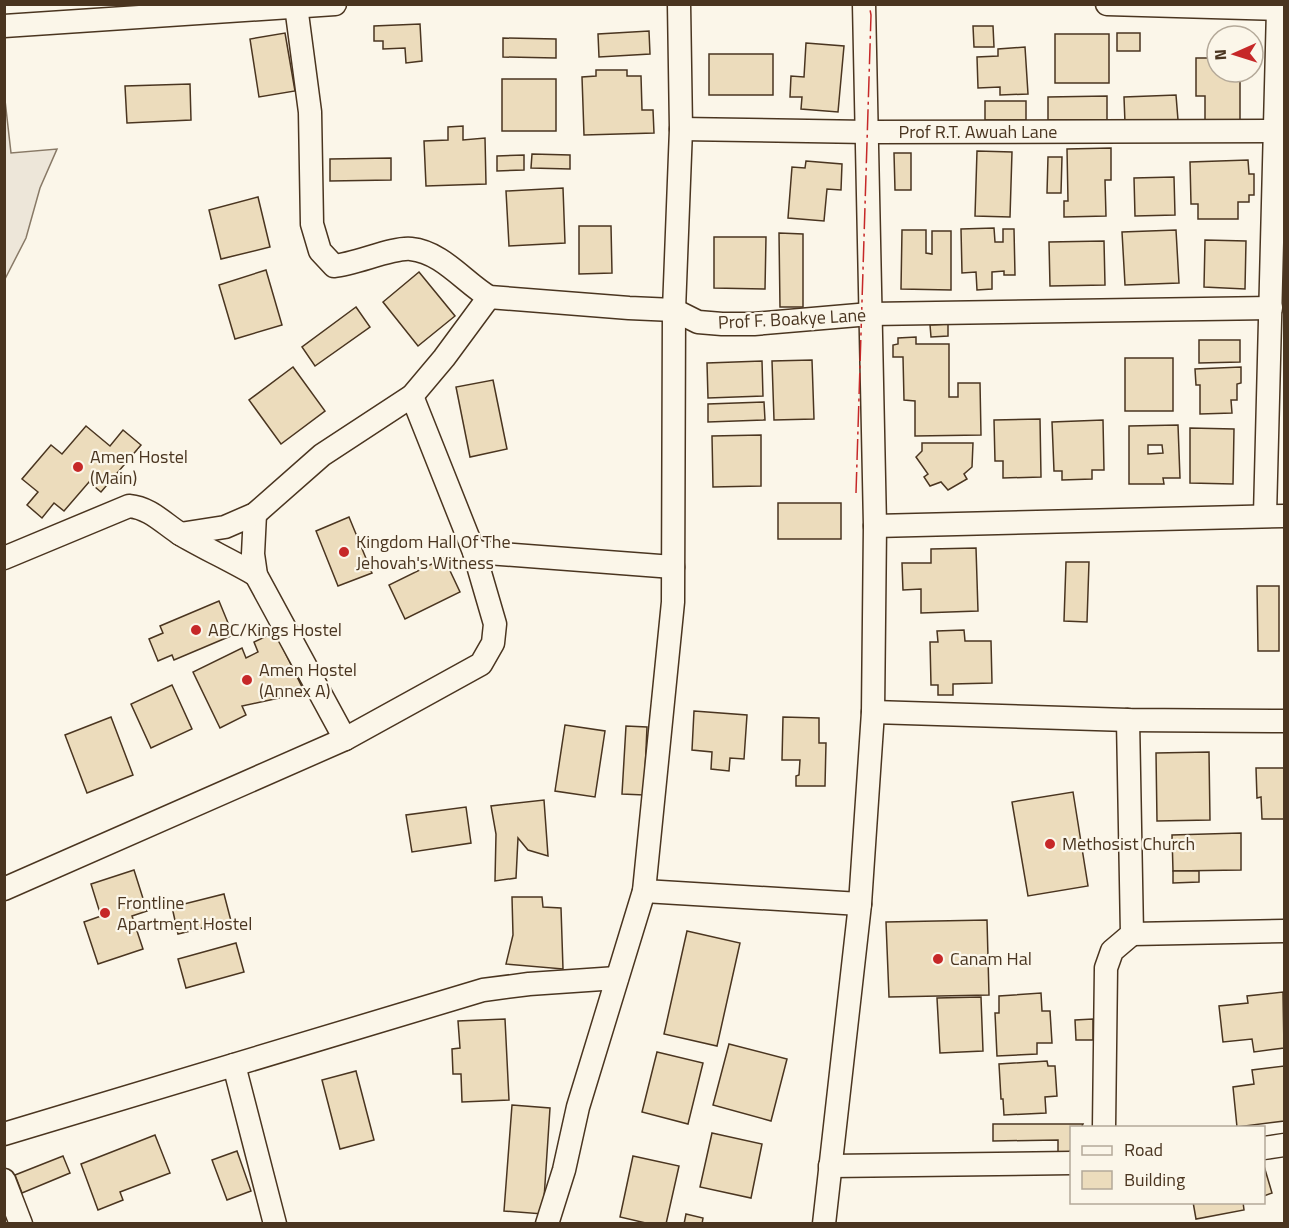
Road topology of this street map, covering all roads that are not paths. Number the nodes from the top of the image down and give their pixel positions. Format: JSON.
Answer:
{"nodes":[{"id":1,"x":335,"y":4,"type":"edge"},
{"id":2,"x":679,"y":4,"type":"edge"},
{"id":3,"x":864,"y":4,"type":"edge"},
{"id":4,"x":1107,"y":4,"type":"edge"},
{"id":5,"x":1161,"y":5,"type":"edge"},
{"id":6,"x":296,"y":6,"type":"junction"},
{"id":7,"x":1281,"y":9,"type":"edge"},
{"id":8,"x":4,"y":26,"type":"edge"},
{"id":9,"x":681,"y":129,"type":"junction"},
{"id":10,"x":1275,"y":131,"type":"junction"},
{"id":11,"x":867,"y":132,"type":"junction"},
{"id":12,"x":489,"y":297,"type":"junction"},
{"id":13,"x":1271,"y":308,"type":"junction"},
{"id":14,"x":674,"y":310,"type":"junction"},
{"id":15,"x":870,"y":315,"type":"junction"},
{"id":16,"x":412,"y":396,"type":"junction"},
{"id":17,"x":255,"y":514,"type":"junction"},
{"id":18,"x":1275,"y":516,"type":"edge"},
{"id":19,"x":875,"y":526,"type":"junction"},
{"id":20,"x":180,"y":534,"type":"junction"},
{"id":21,"x":474,"y":552,"type":"junction"},
{"id":22,"x":4,"y":558,"type":"edge"},
{"id":23,"x":673,"y":567,"type":"junction"},
{"id":24,"x":256,"y":575,"type":"junction"},
{"id":25,"x":873,"y":712,"type":"junction"},
{"id":26,"x":1128,"y":720,"type":"junction"},
{"id":27,"x":1284,"y":721,"type":"edge"},
{"id":28,"x":345,"y":738,"type":"junction"},
{"id":29,"x":4,"y":889,"type":"edge"},
{"id":30,"x":644,"y":891,"type":"junction"},
{"id":31,"x":860,"y":904,"type":"junction"},
{"id":32,"x":1284,"y":931,"type":"edge"},
{"id":33,"x":1132,"y":934,"type":"junction"},
{"id":34,"x":617,"y":978,"type":"junction"},
{"id":35,"x":234,"y":1065,"type":"junction"},
{"id":36,"x":1104,"y":1126,"type":"edge"},
{"id":37,"x":4,"y":1134,"type":"edge"},
{"id":38,"x":1284,"y":1145,"type":"edge"},
{"id":39,"x":1265,"y":1148,"type":"edge"},
{"id":40,"x":1070,"y":1162,"type":"edge"},
{"id":41,"x":830,"y":1166,"type":"junction"},
{"id":42,"x":4,"y":1180,"type":"edge"},
{"id":43,"x":21,"y":1224,"type":"edge"},
{"id":44,"x":275,"y":1224,"type":"edge"},
{"id":45,"x":547,"y":1224,"type":"edge"},
{"id":46,"x":824,"y":1224,"type":"edge"}],
"edges":[{"from":1,"to":6,"type":"street"},
{"from":2,"to":9,"type":"street"},
{"from":3,"to":11,"type":"street"},
{"from":4,"to":5,"type":"street"},
{"from":5,"to":7,"type":"street"},
{"from":6,"to":8,"type":"street"},
{"from":6,"to":12,"type":"street"},
{"from":7,"to":10,"type":"street"},
{"from":9,"to":11,"type":"street","name":"Prof R.T. Awuah Lane"},
{"from":9,"to":14,"type":"street"},
{"from":10,"to":11,"type":"street","name":"Prof R.T. Awuah Lane"},
{"from":10,"to":13,"type":"street"},
{"from":11,"to":15,"type":"street"},
{"from":12,"to":14,"type":"street","name":"Prof F. Boakye Lane"},
{"from":12,"to":16,"type":"street"},
{"from":13,"to":15,"type":"street","name":"Prof F. Boakye Lane"},
{"from":13,"to":18,"type":"street"},
{"from":14,"to":15,"type":"street","name":"Prof F. Boakye Lane"},
{"from":14,"to":23,"type":"street"},
{"from":15,"to":19,"type":"street"},
{"from":16,"to":17,"type":"street"},
{"from":16,"to":21,"type":"street"},
{"from":17,"to":20,"type":"street"},
{"from":17,"to":24,"type":"street"},
{"from":18,"to":19,"type":"street"},
{"from":19,"to":25,"type":"street"},
{"from":20,"to":22,"type":"street"},
{"from":20,"to":24,"type":"street"},
{"from":21,"to":23,"type":"street"},
{"from":21,"to":28,"type":"street"},
{"from":23,"to":30,"type":"street"},
{"from":24,"to":28,"type":"street"},
{"from":25,"to":26,"type":"street"},
{"from":25,"to":31,"type":"street"},
{"from":26,"to":27,"type":"street"},
{"from":26,"to":33,"type":"street"},
{"from":28,"to":29,"type":"street"},
{"from":30,"to":31,"type":"street"},
{"from":30,"to":34,"type":"street"},
{"from":31,"to":41,"type":"street"},
{"from":32,"to":33,"type":"street"},
{"from":33,"to":36,"type":"street"},
{"from":34,"to":35,"type":"street"},
{"from":34,"to":45,"type":"street"},
{"from":35,"to":37,"type":"street"},
{"from":35,"to":44,"type":"street"},
{"from":38,"to":39,"type":"street"},
{"from":40,"to":41,"type":"street"},
{"from":41,"to":46,"type":"street"},
{"from":42,"to":43,"type":"street"}]}
